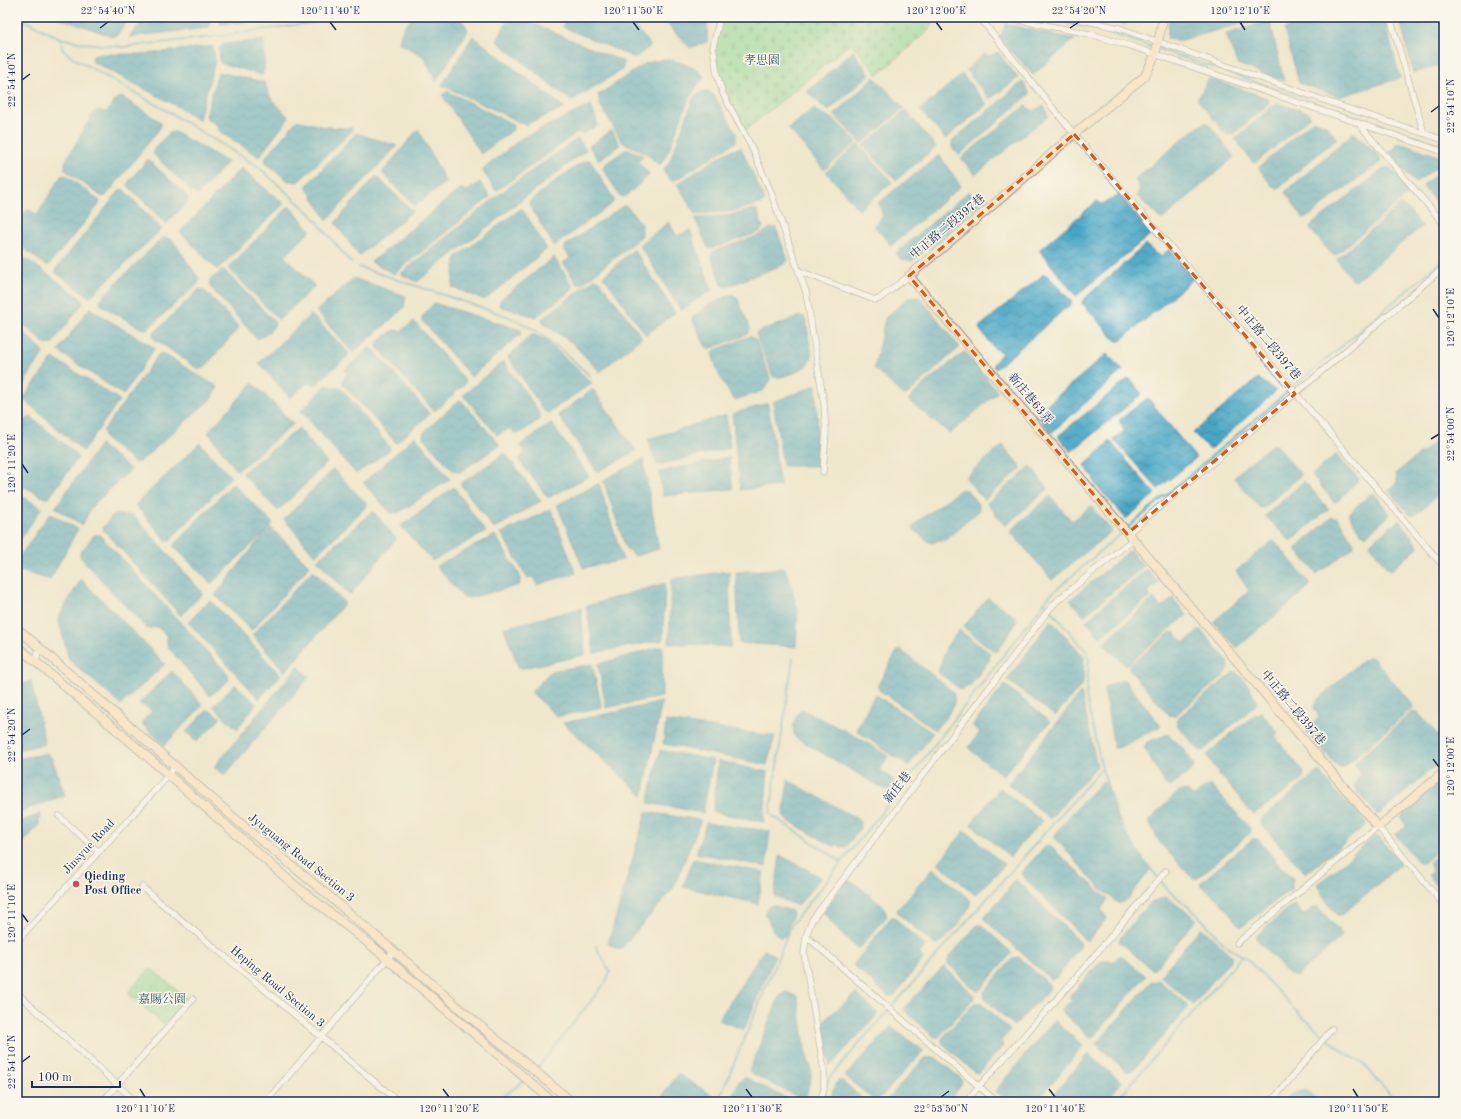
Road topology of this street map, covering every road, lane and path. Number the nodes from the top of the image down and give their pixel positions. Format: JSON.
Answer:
{"nodes":[{"id":1,"x":324,"y":17,"type":"edge"},
{"id":2,"x":720,"y":17,"type":"edge"},
{"id":3,"x":979,"y":17,"type":"edge"},
{"id":4,"x":1004,"y":17,"type":"edge"},
{"id":5,"x":1069,"y":17,"type":"edge"},
{"id":6,"x":1162,"y":17,"type":"edge"},
{"id":7,"x":1390,"y":17,"type":"edge"},
{"id":8,"x":315,"y":18,"type":"dead end"},
{"id":9,"x":1158,"y":42,"type":"junction"},
{"id":10,"x":1155,"y":55,"type":"junction"},
{"id":11,"x":1359,"y":123,"type":"junction"},
{"id":12,"x":1424,"y":133,"type":"junction"},
{"id":13,"x":1074,"y":134,"type":"junction"},
{"id":14,"x":1444,"y":140,"type":"edge"},
{"id":15,"x":1444,"y":152,"type":"edge"},
{"id":16,"x":1444,"y":224,"type":"edge"},
{"id":17,"x":1444,"y":267,"type":"edge"},
{"id":18,"x":799,"y":271,"type":"junction"},
{"id":19,"x":909,"y":276,"type":"junction"},
{"id":20,"x":1295,"y":394,"type":"junction"},
{"id":21,"x":823,"y":472,"type":"dead end"},
{"id":22,"x":1130,"y":537,"type":"junction"},
{"id":23,"x":1444,"y":567,"type":"edge"},
{"id":24,"x":17,"y":628,"type":"edge"},
{"id":25,"x":17,"y":646,"type":"edge"},
{"id":26,"x":38,"y":647,"type":"junction"},
{"id":27,"x":36,"y":662,"type":"junction"},
{"id":28,"x":175,"y":766,"type":"junction"},
{"id":29,"x":1444,"y":772,"type":"edge"},
{"id":30,"x":168,"y":775,"type":"junction"},
{"id":31,"x":59,"y":816,"type":"dead end"},
{"id":32,"x":1378,"y":827,"type":"junction"},
{"id":33,"x":99,"y":852,"type":"junction"},
{"id":34,"x":1166,"y":872,"type":"dead end"},
{"id":35,"x":142,"y":887,"type":"dead end"},
{"id":36,"x":1444,"y":905,"type":"edge"},
{"id":37,"x":806,"y":936,"type":"junction"},
{"id":38,"x":17,"y":941,"type":"edge"},
{"id":39,"x":1237,"y":943,"type":"dead end"},
{"id":40,"x":394,"y":951,"type":"junction"},
{"id":41,"x":387,"y":960,"type":"junction"},
{"id":42,"x":17,"y":994,"type":"edge"},
{"id":43,"x":193,"y":999,"type":"dead end"},
{"id":44,"x":1332,"y":1029,"type":"dead end"},
{"id":45,"x":321,"y":1039,"type":"junction"},
{"id":46,"x":117,"y":1084,"type":"junction"},
{"id":47,"x":979,"y":1086,"type":"junction"},
{"id":48,"x":102,"y":1102,"type":"edge"},
{"id":49,"x":136,"y":1102,"type":"edge"},
{"id":50,"x":266,"y":1102,"type":"edge"},
{"id":51,"x":399,"y":1102,"type":"edge"},
{"id":52,"x":553,"y":1102,"type":"edge"},
{"id":53,"x":572,"y":1102,"type":"edge"},
{"id":54,"x":820,"y":1102,"type":"edge"},
{"id":55,"x":965,"y":1102,"type":"edge"},
{"id":56,"x":997,"y":1102,"type":"edge"},
{"id":57,"x":1271,"y":1102,"type":"edge"}],
"edges":[{"from":1,"to":8,"type":"street"},
{"from":2,"to":18,"type":"street"},
{"from":3,"to":13,"type":"street","name":"中正路二段397巷"},
{"from":4,"to":10,"type":"street"},
{"from":5,"to":9,"type":"street"},
{"from":6,"to":9,"type":"street","name":"中正路二段397巷"},
{"from":7,"to":12,"type":"street"},
{"from":9,"to":10,"type":"street","name":"中正路二段397巷"},
{"from":9,"to":12,"type":"street"},
{"from":10,"to":11,"type":"street"},
{"from":10,"to":13,"type":"street","name":"中正路二段397巷"},
{"from":11,"to":15,"type":"street"},
{"from":11,"to":16,"type":"street"},
{"from":12,"to":14,"type":"street"},
{"from":13,"to":19,"type":"street","name":"中正路二段397巷"},
{"from":13,"to":20,"type":"street","name":"中正路二段397巷"},
{"from":17,"to":20,"type":"street","name":"新庄巷"},
{"from":18,"to":19,"type":"street"},
{"from":18,"to":21,"type":"street"},
{"from":19,"to":22,"type":"street","name":"新庄巷63弄"},
{"from":20,"to":22,"type":"street","name":"新庄巷"},
{"from":20,"to":23,"type":"street","name":"中正路二段397巷"},
{"from":22,"to":32,"type":"street","name":"中正路二段397巷"},
{"from":22,"to":37,"type":"street","name":"新庄巷"},
{"from":24,"to":26,"type":"street","name":"Jyuguang Road Section 3"},
{"from":25,"to":27,"type":"street","name":"Jyuguang Road Section 3"},
{"from":26,"to":27,"type":"street"},
{"from":26,"to":28,"type":"street","name":"Jyuguang Road Section 3"},
{"from":27,"to":30,"type":"street","name":"Jyuguang Road Section 3"},
{"from":28,"to":30,"type":"street","name":"Jinsyue Road"},
{"from":28,"to":40,"type":"street","name":"Jyuguang Road Section 3"},
{"from":29,"to":32,"type":"street"},
{"from":30,"to":33,"type":"street","name":"Jinsyue Road"},
{"from":30,"to":41,"type":"street","name":"Jyuguang Road Section 3"},
{"from":31,"to":33,"type":"street"},
{"from":32,"to":36,"type":"street"},
{"from":32,"to":39,"type":"street"},
{"from":33,"to":38,"type":"street","name":"Jinsyue Road"},
{"from":34,"to":47,"type":"street"},
{"from":35,"to":45,"type":"street","name":"Heping Road Section 3"},
{"from":37,"to":47,"type":"street"},
{"from":37,"to":54,"type":"street","name":"新庄巷"},
{"from":40,"to":41,"type":"street"},
{"from":40,"to":53,"type":"street","name":"Jyuguang Road Section 3"},
{"from":41,"to":45,"type":"street"},
{"from":41,"to":52,"type":"street","name":"Jyuguang Road Section 3"},
{"from":42,"to":46,"type":"street"},
{"from":43,"to":46,"type":"street"},
{"from":44,"to":57,"type":"street"},
{"from":45,"to":50,"type":"street"},
{"from":45,"to":51,"type":"street","name":"Heping Road Section 3"},
{"from":46,"to":48,"type":"street"},
{"from":46,"to":49,"type":"street"},
{"from":47,"to":55,"type":"street"},
{"from":47,"to":56,"type":"street"}]}
